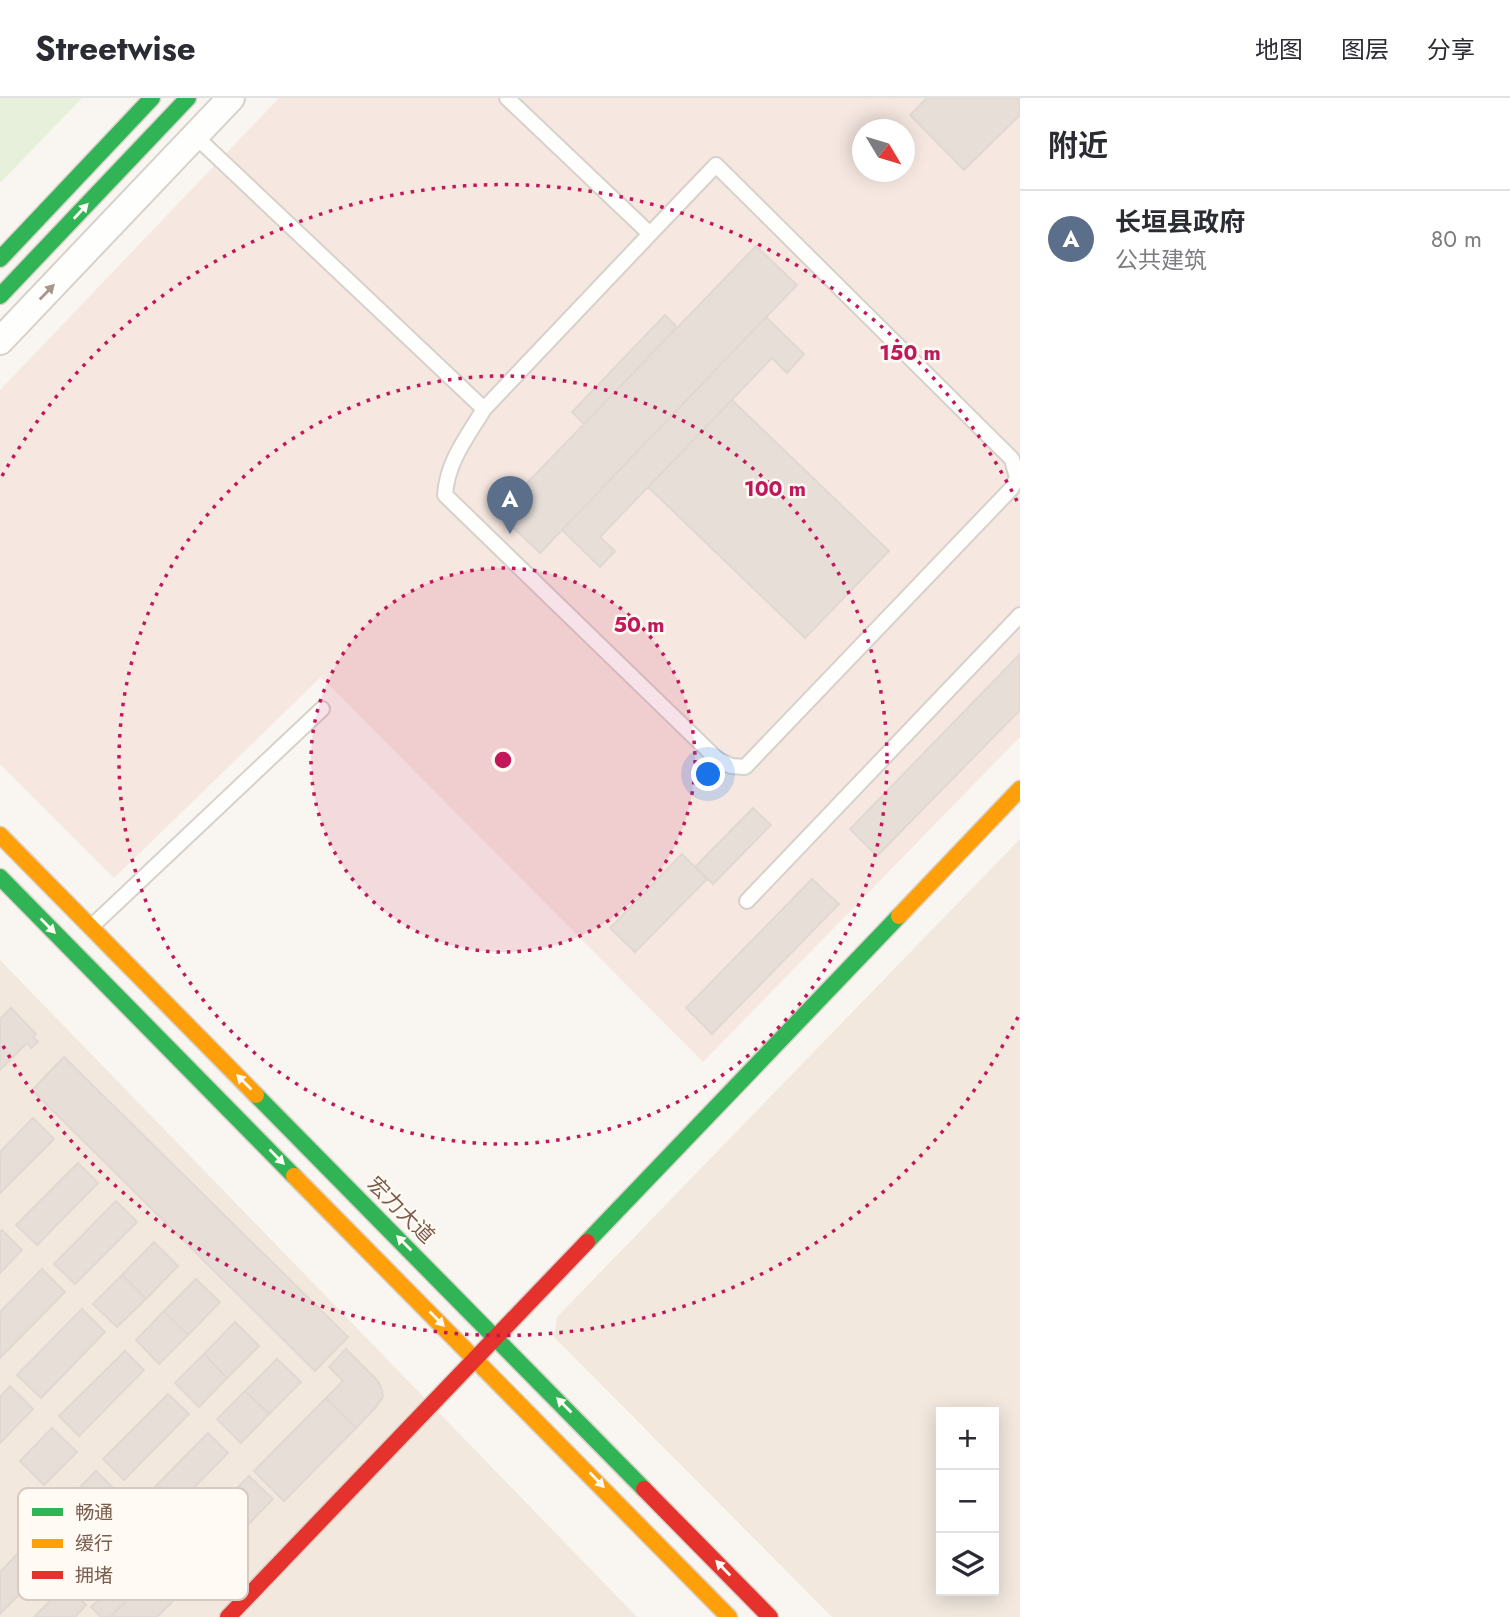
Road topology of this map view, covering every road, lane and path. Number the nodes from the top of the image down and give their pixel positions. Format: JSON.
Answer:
{"nodes":[{"id":1,"x":152,"y":98,"type":"edge"},
{"id":2,"x":188,"y":98,"type":"edge"},
{"id":3,"x":231,"y":98,"type":"edge"},
{"id":4,"x":508,"y":98,"type":"edge"},
{"id":5,"x":173,"y":114,"type":"junction"},
{"id":6,"x":195,"y":136,"type":"junction"},
{"id":7,"x":650,"y":234,"type":"junction"},
{"id":8,"x":0,"y":259,"type":"edge"},
{"id":9,"x":0,"y":296,"type":"edge"},
{"id":10,"x":0,"y":341,"type":"edge"},
{"id":11,"x":484,"y":409,"type":"junction"},
{"id":12,"x":1017,"y":489,"type":"edge"},
{"id":13,"x":1020,"y":615,"type":"edge"},
{"id":14,"x":322,"y":709,"type":"dead end"},
{"id":15,"x":1020,"y":789,"type":"edge"},
{"id":16,"x":0,"y":835,"type":"edge"},
{"id":17,"x":0,"y":877,"type":"edge"},
{"id":18,"x":747,"y":901,"type":"dead end"},
{"id":19,"x":91,"y":927,"type":"junction"},
{"id":20,"x":497,"y":1336,"type":"junction"},
{"id":21,"x":476,"y":1358,"type":"junction"},
{"id":22,"x":248,"y":1597,"type":"edge"},
{"id":23,"x":245,"y":1600,"type":"edge"},
{"id":24,"x":229,"y":1617,"type":"edge"},
{"id":25,"x":729,"y":1617,"type":"edge"},
{"id":26,"x":770,"y":1617,"type":"edge"}],
"edges":[{"from":1,"to":8,"type":"main road"},
{"from":2,"to":5,"type":"main road"},
{"from":3,"to":6,"type":"street"},
{"from":4,"to":7,"type":"lane"},
{"from":5,"to":6,"type":"lane"},
{"from":9,"to":5,"type":"main road","one_way":true},
{"from":10,"to":6,"type":"street","one_way":true},
{"from":6,"to":11,"type":"lane"},
{"from":7,"to":11,"type":"lane"},
{"from":7,"to":12,"type":"lane"},
{"from":11,"to":12,"type":"lane"},
{"from":13,"to":18,"type":"lane"},
{"from":14,"to":19,"type":"lane"},
{"from":15,"to":20,"type":"main road"},
{"from":16,"to":19,"type":"main road","name":"宏力大道"},
{"from":17,"to":21,"type":"main road","one_way":true},
{"from":20,"to":19,"type":"main road","name":"宏力大道","one_way":true},
{"from":20,"to":21,"type":"main road"},
{"from":26,"to":20,"type":"main road","name":"宏力大道","one_way":true},
{"from":21,"to":22,"type":"main road"},
{"from":21,"to":25,"type":"main road","one_way":true},
{"from":23,"to":24,"type":"main road"}]}
